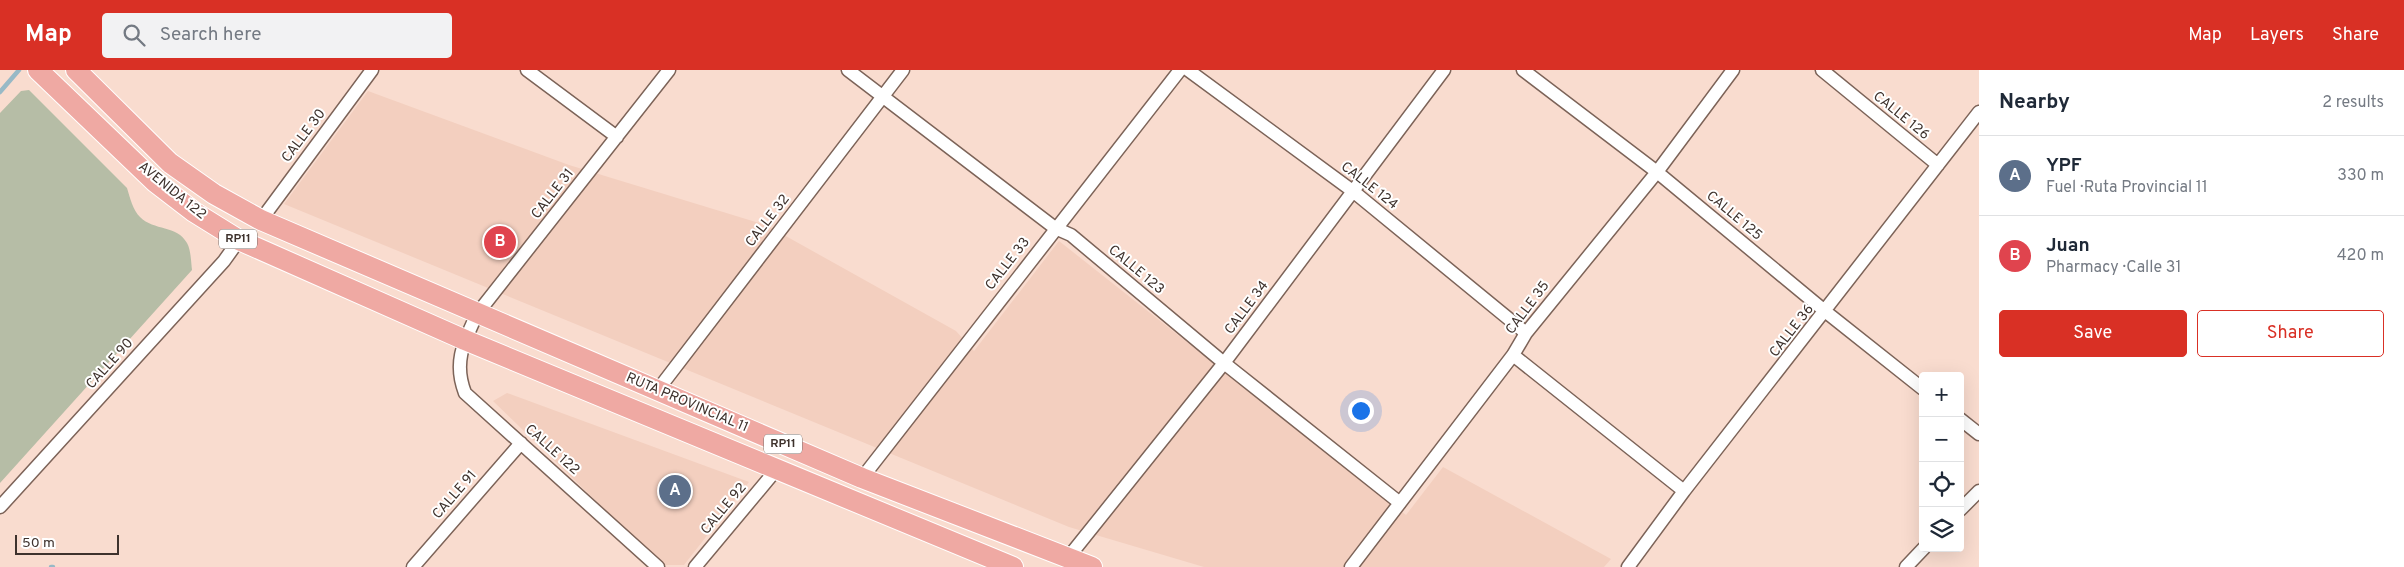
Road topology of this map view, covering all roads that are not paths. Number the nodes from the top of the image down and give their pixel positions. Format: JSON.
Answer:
{"nodes":[{"id":1,"x":76,"y":70,"type":"edge"},
{"id":2,"x":372,"y":70,"type":"edge"},
{"id":3,"x":527,"y":70,"type":"edge"},
{"id":4,"x":669,"y":70,"type":"edge"},
{"id":5,"x":848,"y":70,"type":"edge"},
{"id":6,"x":904,"y":70,"type":"edge"},
{"id":7,"x":1180,"y":70,"type":"edge"},
{"id":8,"x":1188,"y":70,"type":"edge"},
{"id":9,"x":1444,"y":70,"type":"edge"},
{"id":10,"x":1523,"y":70,"type":"edge"},
{"id":11,"x":1733,"y":70,"type":"edge"},
{"id":12,"x":1822,"y":70,"type":"edge"},
{"id":13,"x":44,"y":75,"type":"edge"},
{"id":14,"x":884,"y":96,"type":"junction"},
{"id":15,"x":1979,"y":112,"type":"edge"},
{"id":16,"x":617,"y":137,"type":"junction"},
{"id":17,"x":1938,"y":165,"type":"junction"},
{"id":18,"x":1657,"y":172,"type":"junction"},
{"id":19,"x":1354,"y":192,"type":"junction"},
{"id":20,"x":260,"y":220,"type":"junction"},
{"id":21,"x":1055,"y":228,"type":"junction"},
{"id":22,"x":239,"y":240,"type":"junction"},
{"id":23,"x":1826,"y":312,"type":"junction"},
{"id":24,"x":477,"y":314,"type":"junction"},
{"id":25,"x":1526,"y":333,"type":"junction"},
{"id":26,"x":465,"y":340,"type":"junction"},
{"id":27,"x":1513,"y":355,"type":"junction"},
{"id":28,"x":1224,"y":363,"type":"junction"},
{"id":29,"x":1919,"y":386,"type":"edge"},
{"id":30,"x":657,"y":391,"type":"junction"},
{"id":31,"x":1964,"y":422,"type":"edge"},
{"id":32,"x":1979,"y":434,"type":"edge"},
{"id":33,"x":521,"y":442,"type":"junction"},
{"id":34,"x":776,"y":470,"type":"junction"},
{"id":35,"x":862,"y":478,"type":"junction"},
{"id":36,"x":1684,"y":491,"type":"junction"},
{"id":37,"x":1979,"y":491,"type":"edge"},
{"id":38,"x":1400,"y":503,"type":"junction"},
{"id":39,"x":0,"y":507,"type":"edge"},
{"id":40,"x":1963,"y":507,"type":"edge"},
{"id":41,"x":1920,"y":552,"type":"edge"},
{"id":42,"x":1068,"y":559,"type":"junction"},
{"id":43,"x":984,"y":562,"type":"edge"},
{"id":44,"x":413,"y":567,"type":"edge"},
{"id":45,"x":658,"y":567,"type":"edge"},
{"id":46,"x":695,"y":567,"type":"edge"},
{"id":47,"x":1013,"y":567,"type":"edge"},
{"id":48,"x":1092,"y":567,"type":"edge"},
{"id":49,"x":1351,"y":567,"type":"edge"},
{"id":50,"x":1628,"y":567,"type":"edge"},
{"id":51,"x":1906,"y":567,"type":"edge"}],
"edges":[{"from":1,"to":20,"type":"main road","name":"AVENIDA 122","number":"RP11"},
{"from":2,"to":20,"type":"street","name":"CALLE 30"},
{"from":3,"to":16,"type":"street"},
{"from":4,"to":16,"type":"street","name":"CALLE 31"},
{"from":5,"to":14,"type":"street","name":"CALLE 123"},
{"from":6,"to":14,"type":"street","name":"CALLE 32"},
{"from":7,"to":21,"type":"street","name":"CALLE 33"},
{"from":8,"to":19,"type":"street","name":"CALLE 124"},
{"from":9,"to":19,"type":"street","name":"CALLE 34"},
{"from":10,"to":18,"type":"street","name":"CALLE 125"},
{"from":11,"to":18,"type":"street","name":"CALLE 35"},
{"from":12,"to":17,"type":"street","name":"CALLE 126"},
{"from":13,"to":22,"type":"main road","name":"AVENIDA 122","number":"RP11"},
{"from":14,"to":21,"type":"street","name":"CALLE 123"},
{"from":14,"to":30,"type":"street","name":"CALLE 32"},
{"from":15,"to":17,"type":"street","name":"CALLE 36"},
{"from":16,"to":24,"type":"street","name":"CALLE 31"},
{"from":17,"to":23,"type":"street","name":"CALLE 36"},
{"from":18,"to":23,"type":"street","name":"CALLE 125"},
{"from":18,"to":25,"type":"street","name":"CALLE 35"},
{"from":19,"to":25,"type":"street","name":"CALLE 124"},
{"from":19,"to":28,"type":"street","name":"CALLE 34"},
{"from":20,"to":24,"type":"main road","name":"AVENIDA 122","number":"RP11"},
{"from":21,"to":28,"type":"street","name":"CALLE 123"},
{"from":21,"to":35,"type":"street","name":"CALLE 33"},
{"from":22,"to":26,"type":"main road","name":"AVENIDA 122","number":"RP11"},
{"from":22,"to":39,"type":"street","name":"CALLE 90"},
{"from":23,"to":29,"type":"street","name":"CALLE 125"},
{"from":23,"to":36,"type":"street","name":"CALLE 36"},
{"from":24,"to":26,"type":"street","name":"CALLE 31"},
{"from":24,"to":30,"type":"main road","name":"RUTA PROVINCIAL 11","number":"RP11"},
{"from":25,"to":27,"type":"street","name":"CALLE 35"},
{"from":26,"to":33,"type":"street","name":"CALLE 122"},
{"from":26,"to":34,"type":"main road","name":"RUTA PROVINCIAL 11","number":"RP11"},
{"from":27,"to":36,"type":"street"},
{"from":27,"to":38,"type":"street","name":"CALLE 35"},
{"from":28,"to":38,"type":"street","name":"CALLE 123"},
{"from":28,"to":42,"type":"street","name":"CALLE 34"},
{"from":30,"to":35,"type":"main road","name":"RUTA PROVINCIAL 11","number":"RP11"},
{"from":31,"to":32,"type":"street"},
{"from":33,"to":44,"type":"street","name":"CALLE 91"},
{"from":33,"to":45,"type":"street","name":"CALLE 122"},
{"from":34,"to":43,"type":"main road","name":"RUTA PROVINCIAL 11","number":"RP11"},
{"from":34,"to":46,"type":"street","name":"CALLE 92"},
{"from":35,"to":42,"type":"main road","name":"RUTA PROVINCIAL 11","number":"RP11"},
{"from":36,"to":50,"type":"street","name":"CALLE 36"},
{"from":37,"to":40,"type":"street"},
{"from":38,"to":49,"type":"street","name":"CALLE 35"},
{"from":41,"to":51,"type":"street"},
{"from":42,"to":48,"type":"main road","name":"RUTA PROVINCIAL 11","number":"RP11"},
{"from":43,"to":47,"type":"main road","name":"RUTA PROVINCIAL 11","number":"RP11"}]}
